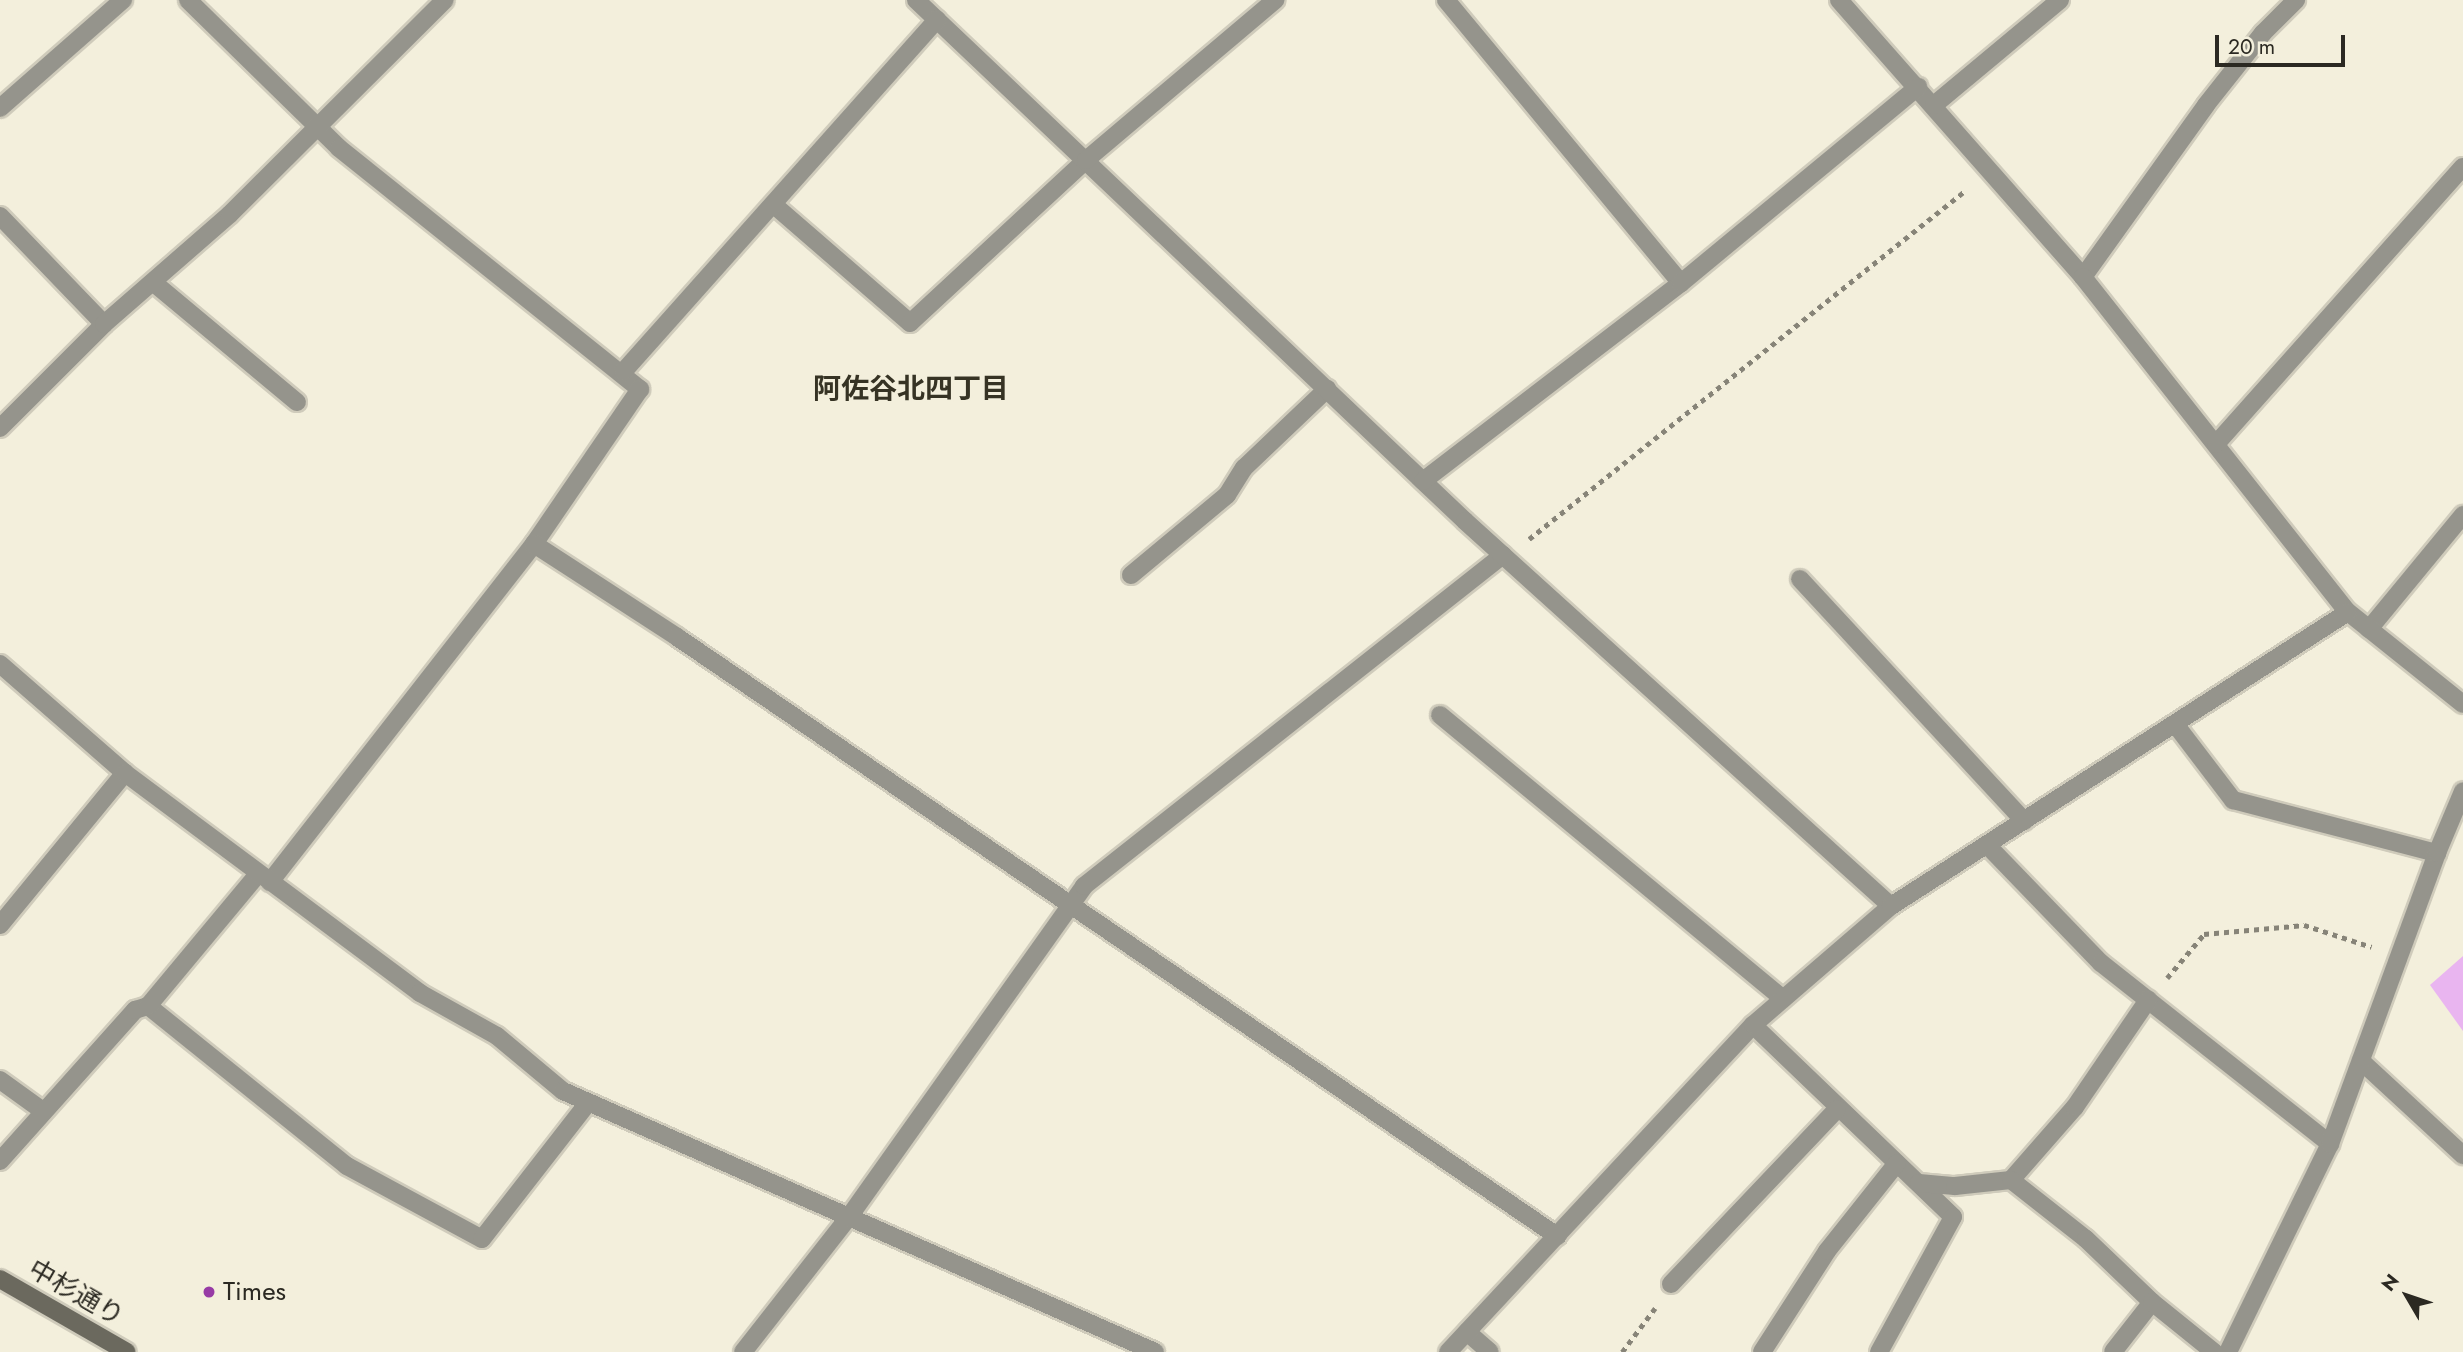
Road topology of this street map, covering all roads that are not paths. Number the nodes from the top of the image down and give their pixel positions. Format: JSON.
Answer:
{"nodes":[{"id":1,"x":122,"y":0,"type":"edge"},
{"id":2,"x":188,"y":0,"type":"edge"},
{"id":3,"x":916,"y":0,"type":"edge"},
{"id":4,"x":1275,"y":0,"type":"edge"},
{"id":5,"x":1446,"y":0,"type":"edge"},
{"id":6,"x":1839,"y":0,"type":"edge"},
{"id":7,"x":2060,"y":0,"type":"edge"},
{"id":8,"x":2296,"y":0,"type":"edge"},
{"id":9,"x":441,"y":1,"type":"edge"},
{"id":10,"x":937,"y":19,"type":"junction"},
{"id":11,"x":1917,"y":87,"type":"junction"},
{"id":12,"x":1934,"y":105,"type":"junction"},
{"id":13,"x":0,"y":108,"type":"edge"},
{"id":14,"x":318,"y":129,"type":"junction"},
{"id":15,"x":1087,"y":160,"type":"junction"},
{"id":16,"x":2463,"y":167,"type":"edge"},
{"id":17,"x":774,"y":205,"type":"junction"},
{"id":18,"x":0,"y":216,"type":"edge"},
{"id":19,"x":2084,"y":277,"type":"junction"},
{"id":20,"x":154,"y":283,"type":"junction"},
{"id":21,"x":1681,"y":283,"type":"junction"},
{"id":22,"x":104,"y":324,"type":"junction"},
{"id":23,"x":623,"y":372,"type":"junction"},
{"id":24,"x":1326,"y":389,"type":"junction"},
{"id":25,"x":297,"y":402,"type":"dead end"},
{"id":26,"x":0,"y":428,"type":"edge"},
{"id":27,"x":2216,"y":444,"type":"junction"},
{"id":28,"x":1423,"y":481,"type":"junction"},
{"id":29,"x":2463,"y":515,"type":"edge"},
{"id":30,"x":534,"y":544,"type":"junction"},
{"id":31,"x":1504,"y":556,"type":"junction"},
{"id":32,"x":1131,"y":575,"type":"dead end"},
{"id":33,"x":1800,"y":579,"type":"dead end"},
{"id":34,"x":2348,"y":612,"type":"junction"},
{"id":35,"x":2369,"y":629,"type":"junction"},
{"id":36,"x":0,"y":664,"type":"edge"},
{"id":37,"x":2463,"y":704,"type":"edge"},
{"id":38,"x":1440,"y":715,"type":"dead end"},
{"id":39,"x":2175,"y":724,"type":"junction"},
{"id":40,"x":125,"y":773,"type":"junction"},
{"id":41,"x":2463,"y":790,"type":"edge"},
{"id":42,"x":2024,"y":821,"type":"junction"},
{"id":43,"x":1987,"y":845,"type":"junction"},
{"id":44,"x":2437,"y":853,"type":"junction"},
{"id":45,"x":264,"y":878,"type":"junction"},
{"id":46,"x":1070,"y":904,"type":"junction"},
{"id":47,"x":1891,"y":906,"type":"junction"},
{"id":48,"x":0,"y":925,"type":"edge"},
{"id":49,"x":1783,"y":999,"type":"junction"},
{"id":50,"x":2148,"y":1000,"type":"junction"},
{"id":51,"x":148,"y":1006,"type":"junction"},
{"id":52,"x":1753,"y":1025,"type":"junction"},
{"id":53,"x":2361,"y":1061,"type":"junction"},
{"id":54,"x":0,"y":1080,"type":"edge"},
{"id":55,"x":587,"y":1104,"type":"junction"},
{"id":56,"x":1837,"y":1109,"type":"junction"},
{"id":57,"x":43,"y":1111,"type":"junction"},
{"id":58,"x":2330,"y":1144,"type":"junction"},
{"id":59,"x":2463,"y":1155,"type":"edge"},
{"id":60,"x":0,"y":1161,"type":"edge"},
{"id":61,"x":1897,"y":1163,"type":"junction"},
{"id":62,"x":2011,"y":1180,"type":"junction"},
{"id":63,"x":1919,"y":1183,"type":"junction"},
{"id":64,"x":849,"y":1217,"type":"junction"},
{"id":65,"x":1557,"y":1236,"type":"junction"},
{"id":66,"x":0,"y":1279,"type":"edge"},
{"id":67,"x":1671,"y":1284,"type":"road end"},
{"id":68,"x":2151,"y":1302,"type":"junction"},
{"id":69,"x":1467,"y":1332,"type":"junction"},
{"id":70,"x":1145,"y":1350,"type":"edge"},
{"id":71,"x":127,"y":1352,"type":"edge"},
{"id":72,"x":743,"y":1352,"type":"edge"},
{"id":73,"x":1448,"y":1352,"type":"edge"},
{"id":74,"x":1490,"y":1352,"type":"edge"},
{"id":75,"x":1762,"y":1352,"type":"edge"},
{"id":76,"x":1879,"y":1352,"type":"edge"},
{"id":77,"x":2113,"y":1352,"type":"edge"},
{"id":78,"x":2214,"y":1352,"type":"edge"},
{"id":79,"x":2228,"y":1352,"type":"edge"}],
"edges":[{"from":1,"to":13,"type":"street"},
{"from":2,"to":14,"type":"street"},
{"from":3,"to":10,"type":"street"},
{"from":4,"to":15,"type":"street"},
{"from":5,"to":21,"type":"street"},
{"from":6,"to":11,"type":"street"},
{"from":7,"to":12,"type":"street"},
{"from":8,"to":19,"type":"street"},
{"from":9,"to":14,"type":"street"},
{"from":10,"to":15,"type":"street"},
{"from":10,"to":17,"type":"street"},
{"from":11,"to":12,"type":"street"},
{"from":11,"to":21,"type":"street"},
{"from":12,"to":19,"type":"street"},
{"from":14,"to":20,"type":"street"},
{"from":14,"to":23,"type":"street"},
{"from":15,"to":17,"type":"street"},
{"from":15,"to":24,"type":"street"},
{"from":16,"to":27,"type":"street"},
{"from":17,"to":23,"type":"street"},
{"from":18,"to":22,"type":"street"},
{"from":19,"to":27,"type":"street"},
{"from":20,"to":22,"type":"street"},
{"from":20,"to":25,"type":"street"},
{"from":21,"to":28,"type":"street"},
{"from":22,"to":26,"type":"street"},
{"from":23,"to":30,"type":"street"},
{"from":24,"to":28,"type":"street"},
{"from":24,"to":32,"type":"street"},
{"from":27,"to":34,"type":"street"},
{"from":28,"to":31,"type":"street"},
{"from":29,"to":35,"type":"street"},
{"from":30,"to":45,"type":"street"},
{"from":30,"to":46,"type":"street"},
{"from":31,"to":46,"type":"street"},
{"from":31,"to":47,"type":"street"},
{"from":33,"to":42,"type":"street"},
{"from":34,"to":35,"type":"street"},
{"from":34,"to":39,"type":"street"},
{"from":35,"to":37,"type":"street"},
{"from":36,"to":40,"type":"street"},
{"from":38,"to":49,"type":"street"},
{"from":39,"to":42,"type":"street"},
{"from":39,"to":44,"type":"street"},
{"from":40,"to":45,"type":"street"},
{"from":40,"to":48,"type":"street"},
{"from":41,"to":44,"type":"street"},
{"from":42,"to":43,"type":"street"},
{"from":43,"to":47,"type":"street"},
{"from":43,"to":50,"type":"street"},
{"from":44,"to":53,"type":"street"},
{"from":45,"to":51,"type":"street"},
{"from":45,"to":55,"type":"street"},
{"from":46,"to":64,"type":"street"},
{"from":46,"to":65,"type":"street"},
{"from":47,"to":49,"type":"street"},
{"from":49,"to":52,"type":"street"},
{"from":50,"to":58,"type":"street"},
{"from":50,"to":62,"type":"street"},
{"from":51,"to":55,"type":"street"},
{"from":51,"to":57,"type":"street"},
{"from":52,"to":56,"type":"street"},
{"from":52,"to":65,"type":"street"},
{"from":53,"to":58,"type":"street"},
{"from":53,"to":59,"type":"street"},
{"from":54,"to":57,"type":"street"},
{"from":55,"to":64,"type":"street"},
{"from":56,"to":61,"type":"street"},
{"from":56,"to":67,"type":"street"},
{"from":57,"to":60,"type":"street"},
{"from":58,"to":79,"type":"street"},
{"from":61,"to":63,"type":"street"},
{"from":61,"to":75,"type":"street"},
{"from":62,"to":63,"type":"street"},
{"from":62,"to":68,"type":"street"},
{"from":63,"to":76,"type":"street"},
{"from":64,"to":70,"type":"street"},
{"from":64,"to":72,"type":"street"},
{"from":65,"to":69,"type":"street"},
{"from":66,"to":71,"type":"main road","name":"中杉通り"},
{"from":68,"to":77,"type":"street"},
{"from":68,"to":78,"type":"street"},
{"from":69,"to":73,"type":"street"},
{"from":69,"to":74,"type":"street"}]}
